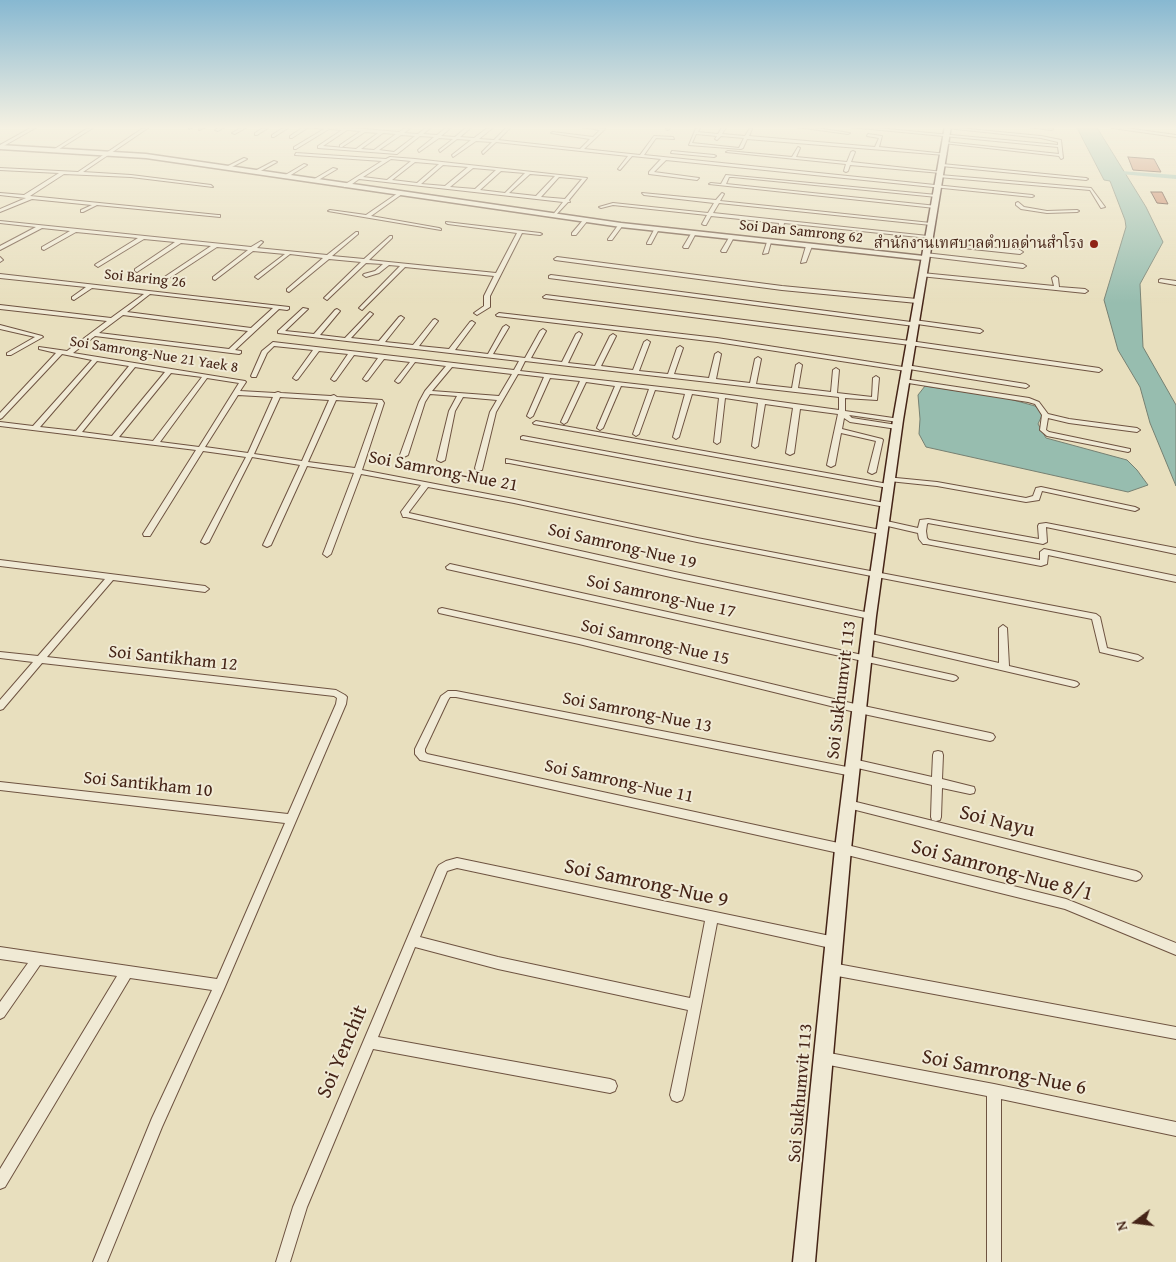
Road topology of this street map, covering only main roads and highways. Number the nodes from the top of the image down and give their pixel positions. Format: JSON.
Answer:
{"nodes":[{"id":1,"x":938,"y":185,"type":"edge"},
{"id":2,"x":804,"y":1262,"type":"edge"}],
"edges":[{"from":1,"to":2,"type":"main road","name":"Soi Sukhumvit 113"}]}
